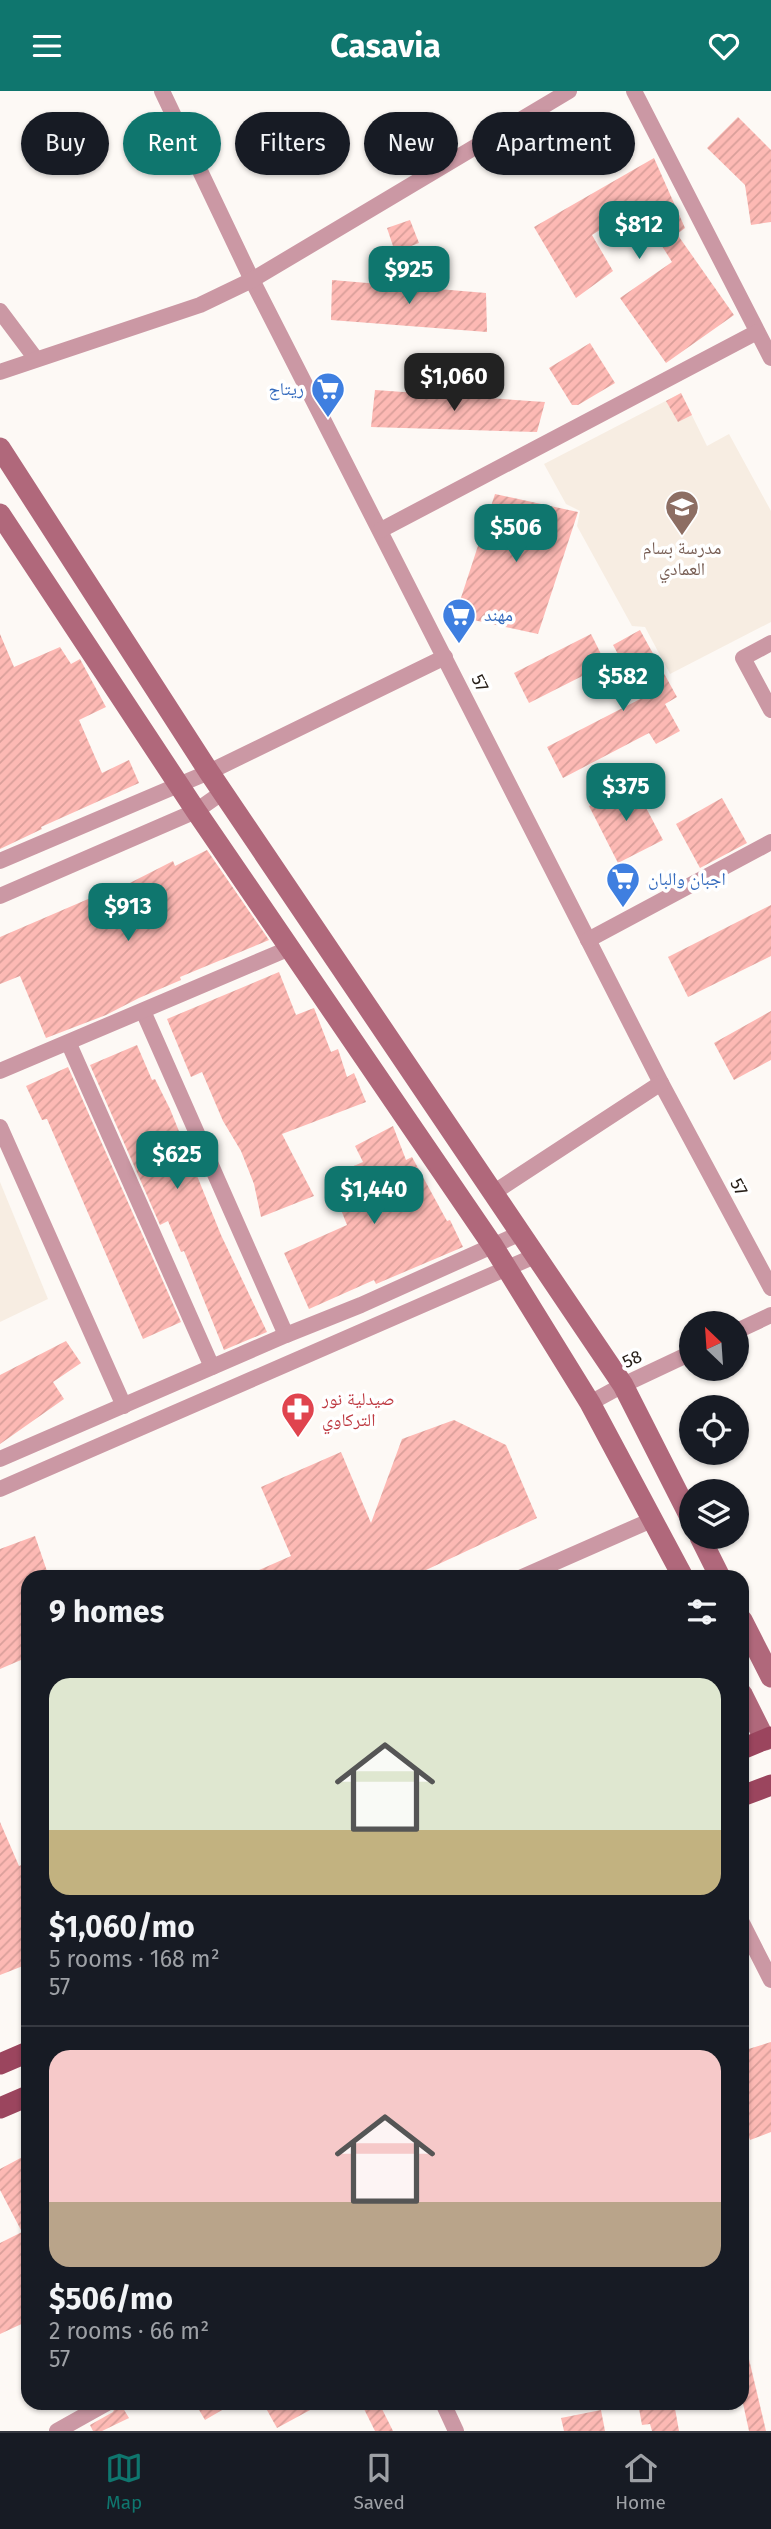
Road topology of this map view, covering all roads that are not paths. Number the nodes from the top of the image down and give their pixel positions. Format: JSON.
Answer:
{"nodes":[{"id":1,"x":162,"y":91,"type":"edge"},
{"id":2,"x":569,"y":91,"type":"edge"},
{"id":3,"x":634,"y":91,"type":"edge"},
{"id":4,"x":251,"y":280,"type":"junction"},
{"id":5,"x":0,"y":311,"type":"edge"},
{"id":6,"x":757,"y":332,"type":"junction"},
{"id":7,"x":771,"y":358,"type":"edge"},
{"id":8,"x":36,"y":359,"type":"junction"},
{"id":9,"x":0,"y":372,"type":"edge"},
{"id":10,"x":0,"y":448,"type":"edge"},
{"id":11,"x":0,"y":514,"type":"edge"},
{"id":12,"x":381,"y":530,"type":"junction"},
{"id":13,"x":771,"y":643,"type":"edge"},
{"id":14,"x":445,"y":657,"type":"junction"},
{"id":15,"x":771,"y":710,"type":"edge"},
{"id":16,"x":209,"y":772,"type":"junction"},
{"id":17,"x":178,"y":785,"type":"junction"},
{"id":18,"x":223,"y":792,"type":"junction"},
{"id":19,"x":196,"y":811,"type":"junction"},
{"id":20,"x":770,"y":844,"type":"edge"},
{"id":21,"x":0,"y":861,"type":"edge"},
{"id":22,"x":0,"y":896,"type":"edge"},
{"id":23,"x":588,"y":940,"type":"junction"},
{"id":24,"x":290,"y":948,"type":"junction"},
{"id":25,"x":143,"y":1011,"type":"junction"},
{"id":26,"x":69,"y":1044,"type":"junction"},
{"id":27,"x":0,"y":1072,"type":"edge"},
{"id":28,"x":661,"y":1083,"type":"junction"},
{"id":29,"x":0,"y":1127,"type":"edge"},
{"id":30,"x":493,"y":1193,"type":"junction"},
{"id":31,"x":521,"y":1233,"type":"junction"},
{"id":32,"x":493,"y":1247,"type":"junction"},
{"id":33,"x":536,"y":1256,"type":"junction"},
{"id":34,"x":506,"y":1269,"type":"junction"},
{"id":35,"x":771,"y":1288,"type":"edge"},
{"id":36,"x":771,"y":1315,"type":"edge"},
{"id":37,"x":749,"y":1325,"type":"edge"},
{"id":38,"x":286,"y":1335,"type":"junction"},
{"id":39,"x":679,"y":1359,"type":"edge"},
{"id":40,"x":212,"y":1367,"type":"junction"},
{"id":41,"x":623,"y":1385,"type":"junction"},
{"id":42,"x":590,"y":1403,"type":"junction"},
{"id":43,"x":124,"y":1406,"type":"junction"},
{"id":44,"x":0,"y":1459,"type":"edge"},
{"id":45,"x":0,"y":1489,"type":"edge"},
{"id":46,"x":679,"y":1495,"type":"edge"},
{"id":47,"x":654,"y":1519,"type":"junction"},
{"id":48,"x":706,"y":1549,"type":"edge"},
{"id":49,"x":538,"y":1570,"type":"edge"},
{"id":50,"x":680,"y":1570,"type":"edge"},
{"id":51,"x":716,"y":1570,"type":"edge"},
{"id":52,"x":749,"y":1633,"type":"edge"},
{"id":53,"x":771,"y":1677,"type":"edge"},
{"id":54,"x":749,"y":1706,"type":"edge"},
{"id":55,"x":768,"y":1738,"type":"edge"},
{"id":56,"x":749,"y":1746,"type":"edge"},
{"id":57,"x":771,"y":1784,"type":"edge"},
{"id":58,"x":749,"y":1793,"type":"edge"},
{"id":59,"x":749,"y":1937,"type":"edge"},
{"id":60,"x":771,"y":1980,"type":"edge"},
{"id":61,"x":21,"y":2055,"type":"edge"},
{"id":62,"x":0,"y":2064,"type":"edge"},
{"id":63,"x":21,"y":2099,"type":"edge"},
{"id":64,"x":0,"y":2108,"type":"edge"},
{"id":65,"x":94,"y":2410,"type":"edge"},
{"id":66,"x":446,"y":2410,"type":"edge"},
{"id":67,"x":57,"y":2431,"type":"edge"},
{"id":68,"x":456,"y":2431,"type":"edge"}],
"edges":[{"from":1,"to":4,"type":"street","name":"57"},
{"from":2,"to":4,"type":"street"},
{"from":3,"to":6,"type":"street"},
{"from":4,"to":8,"type":"street"},
{"from":4,"to":12,"type":"street","name":"57"},
{"from":5,"to":8,"type":"street"},
{"from":6,"to":7,"type":"street"},
{"from":6,"to":12,"type":"street"},
{"from":8,"to":9,"type":"street"},
{"from":10,"to":16,"type":"main road"},
{"from":11,"to":17,"type":"main road"},
{"from":12,"to":14,"type":"street","name":"57"},
{"from":13,"to":15,"type":"street"},
{"from":14,"to":16,"type":"street"},
{"from":14,"to":23,"type":"street","name":"57"},
{"from":16,"to":17,"type":"street"},
{"from":16,"to":18,"type":"main road"},
{"from":17,"to":19,"type":"main road"},
{"from":17,"to":21,"type":"street"},
{"from":18,"to":19,"type":"street"},
{"from":18,"to":30,"type":"main road"},
{"from":19,"to":22,"type":"street"},
{"from":19,"to":24,"type":"main road"},
{"from":20,"to":23,"type":"street"},
{"from":23,"to":28,"type":"street","name":"57"},
{"from":24,"to":25,"type":"street"},
{"from":24,"to":32,"type":"main road"},
{"from":25,"to":26,"type":"street"},
{"from":25,"to":38,"type":"street"},
{"from":26,"to":27,"type":"street"},
{"from":26,"to":40,"type":"street"},
{"from":28,"to":30,"type":"street"},
{"from":28,"to":35,"type":"street","name":"57"},
{"from":29,"to":43,"type":"street"},
{"from":30,"to":31,"type":"main road"},
{"from":31,"to":32,"type":"street"},
{"from":31,"to":33,"type":"main road"},
{"from":32,"to":34,"type":"main road"},
{"from":32,"to":38,"type":"street"},
{"from":33,"to":34,"type":"street"},
{"from":33,"to":41,"type":"main road"},
{"from":34,"to":42,"type":"main road"},
{"from":34,"to":45,"type":"street"},
{"from":36,"to":37,"type":"street"},
{"from":38,"to":40,"type":"street"},
{"from":39,"to":41,"type":"street","name":"58"},
{"from":40,"to":43,"type":"street"},
{"from":41,"to":42,"type":"street","name":"58"},
{"from":41,"to":46,"type":"main road"},
{"from":42,"to":47,"type":"main road"},
{"from":43,"to":44,"type":"street"},
{"from":47,"to":49,"type":"street"},
{"from":47,"to":50,"type":"main road"},
{"from":48,"to":51,"type":"main road"},
{"from":52,"to":53,"type":"main road"},
{"from":54,"to":55,"type":"main road"},
{"from":55,"to":56,"type":"main road"},
{"from":57,"to":58,"type":"main road"},
{"from":59,"to":60,"type":"street"},
{"from":61,"to":62,"type":"main road"},
{"from":63,"to":64,"type":"main road"},
{"from":65,"to":67,"type":"street"},
{"from":66,"to":68,"type":"street"}]}
